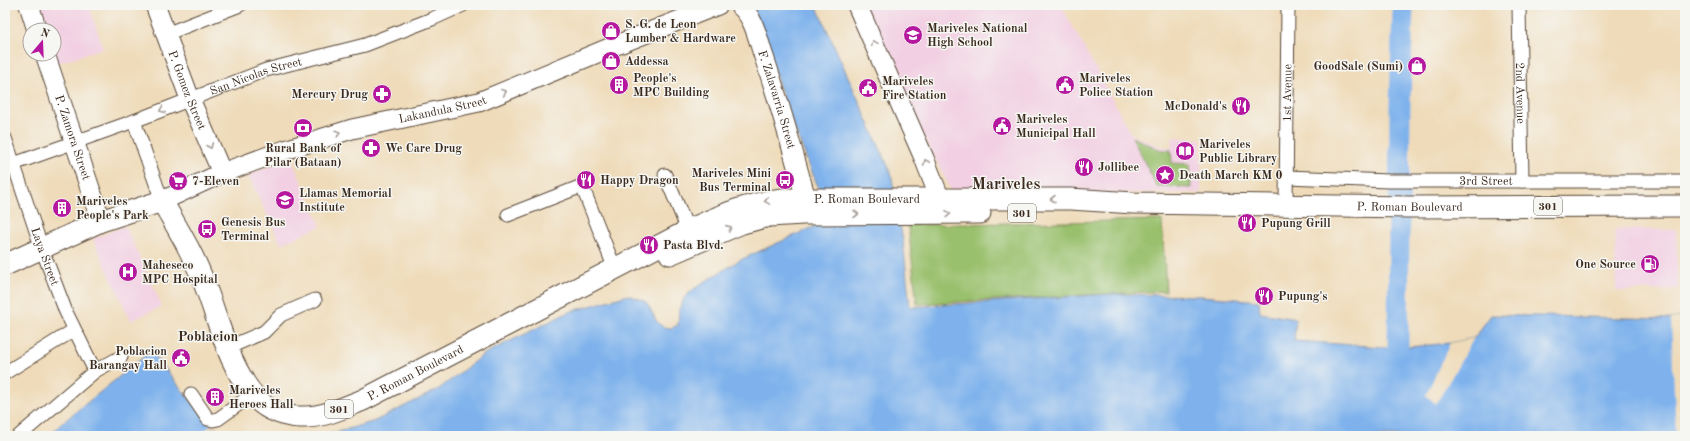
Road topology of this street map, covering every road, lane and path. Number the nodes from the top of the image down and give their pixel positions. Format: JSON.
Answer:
{"nodes":[{"id":1,"x":29,"y":5,"type":"edge"},
{"id":2,"x":155,"y":5,"type":"edge"},
{"id":3,"x":240,"y":5,"type":"edge"},
{"id":4,"x":464,"y":5,"type":"edge"},
{"id":5,"x":718,"y":5,"type":"edge"},
{"id":6,"x":739,"y":5,"type":"edge"},
{"id":7,"x":857,"y":5,"type":"edge"},
{"id":8,"x":1288,"y":5,"type":"edge"},
{"id":9,"x":1519,"y":5,"type":"edge"},
{"id":10,"x":34,"y":22,"type":"edge"},
{"id":11,"x":166,"y":34,"type":"junction"},
{"id":12,"x":48,"y":62,"type":"edge"},
{"id":13,"x":190,"y":99,"type":"junction"},
{"id":14,"x":134,"y":121,"type":"junction"},
{"id":15,"x":5,"y":138,"type":"edge"},
{"id":16,"x":74,"y":142,"type":"junction"},
{"id":17,"x":9,"y":166,"type":"edge"},
{"id":18,"x":222,"y":174,"type":"junction"},
{"id":19,"x":665,"y":175,"type":"dead end"},
{"id":20,"x":1286,"y":177,"type":"junction"},
{"id":21,"x":1685,"y":181,"type":"edge"},
{"id":22,"x":1522,"y":182,"type":"junction"},
{"id":23,"x":940,"y":199,"type":"junction"},
{"id":24,"x":162,"y":201,"type":"junction"},
{"id":25,"x":1134,"y":203,"type":"junction"},
{"id":26,"x":814,"y":204,"type":"junction"},
{"id":27,"x":1286,"y":205,"type":"junction"},
{"id":28,"x":1685,"y":206,"type":"edge"},
{"id":29,"x":909,"y":207,"type":"junction"},
{"id":30,"x":508,"y":215,"type":"dead end"},
{"id":31,"x":101,"y":221,"type":"junction"},
{"id":32,"x":688,"y":230,"type":"junction"},
{"id":33,"x":42,"y":249,"type":"junction"},
{"id":34,"x":5,"y":265,"type":"edge"},
{"id":35,"x":615,"y":269,"type":"junction"},
{"id":36,"x":315,"y":300,"type":"dead end"},
{"id":37,"x":74,"y":330,"type":"junction"},
{"id":38,"x":227,"y":348,"type":"junction"},
{"id":39,"x":121,"y":357,"type":"dead end"},
{"id":40,"x":95,"y":372,"type":"junction"},
{"id":41,"x":5,"y":373,"type":"edge"},
{"id":42,"x":191,"y":394,"type":"dead end"},
{"id":43,"x":252,"y":394,"type":"junction"},
{"id":44,"x":19,"y":436,"type":"edge"}],
"edges":[{"from":1,"to":10,"type":"main road"},
{"from":2,"to":11,"type":"main road","name":"P. Gomez Street"},
{"from":3,"to":11,"type":"street"},
{"from":4,"to":13,"type":"street","name":"San Nicolas Street"},
{"from":18,"to":5,"type":"main road","name":"Lakandula Street","one_way":true},
{"from":6,"to":26,"type":"main road","name":"F. Zalavarria Street"},
{"from":23,"to":7,"type":"main road","one_way":true},
{"from":8,"to":20,"type":"street","name":"1st Avenue"},
{"from":9,"to":22,"type":"street","name":"2nd Avenue"},
{"from":11,"to":13,"type":"main road","name":"P. Gomez Street"},
{"from":12,"to":16,"type":"main road","name":"P. Zamora Street"},
{"from":13,"to":14,"type":"street","name":"San Nicolas Street","one_way":true},
{"from":13,"to":18,"type":"main road","name":"P. Gomez Street","one_way":true},
{"from":14,"to":16,"type":"street","name":"San Nicolas Street"},
{"from":14,"to":24,"type":"street"},
{"from":15,"to":17,"type":"street","name":"Laya Street"},
{"from":16,"to":17,"type":"street","name":"San Nicolas Street"},
{"from":16,"to":31,"type":"main road","name":"P. Zamora Street"},
{"from":17,"to":33,"type":"street","name":"Laya Street"},
{"from":18,"to":24,"type":"main road","name":"Lakandula Street"},
{"from":19,"to":32,"type":"street"},
{"from":20,"to":22,"type":"street","name":"3rd Street"},
{"from":20,"to":27,"type":"street","name":"1st Avenue"},
{"from":21,"to":22,"type":"street","name":"3rd Street"},
{"from":25,"to":23,"type":"main road","name":"P. Roman Boulevard","number":"301","one_way":true},
{"from":23,"to":29,"type":"main road","name":"P. Roman Boulevard","number":"301"},
{"from":24,"to":31,"type":"main road"},
{"from":24,"to":38,"type":"main road","name":"P. Roman Boulevard","number":"301"},
{"from":25,"to":27,"type":"main road","name":"P. Roman Boulevard","number":"301"},
{"from":29,"to":25,"type":"main road","name":"P. Roman Boulevard","number":"301","one_way":true},
{"from":26,"to":29,"type":"main road","name":"P. Roman Boulevard","number":"301"},
{"from":26,"to":32,"type":"main road","name":"P. Roman Boulevard","number":"301","one_way":true},
{"from":35,"to":26,"type":"main road","name":"P. Roman Boulevard","number":"301","one_way":true},
{"from":27,"to":28,"type":"main road","name":"P. Roman Boulevard","number":"301"},
{"from":30,"to":35,"type":"street"},
{"from":31,"to":33,"type":"main road"},
{"from":32,"to":35,"type":"main road","name":"P. Roman Boulevard","number":"301"},
{"from":33,"to":34,"type":"main road"},
{"from":33,"to":37,"type":"street","name":"Laya Street"},
{"from":35,"to":43,"type":"main road","name":"P. Roman Boulevard","number":"301"},
{"from":36,"to":38,"type":"street"},
{"from":37,"to":40,"type":"street","name":"Laya Street"},
{"from":37,"to":41,"type":"street"},
{"from":38,"to":43,"type":"main road","name":"P. Roman Boulevard","number":"301"},
{"from":39,"to":40,"type":"street"},
{"from":40,"to":44,"type":"street"},
{"from":42,"to":43,"type":"street"}]}
